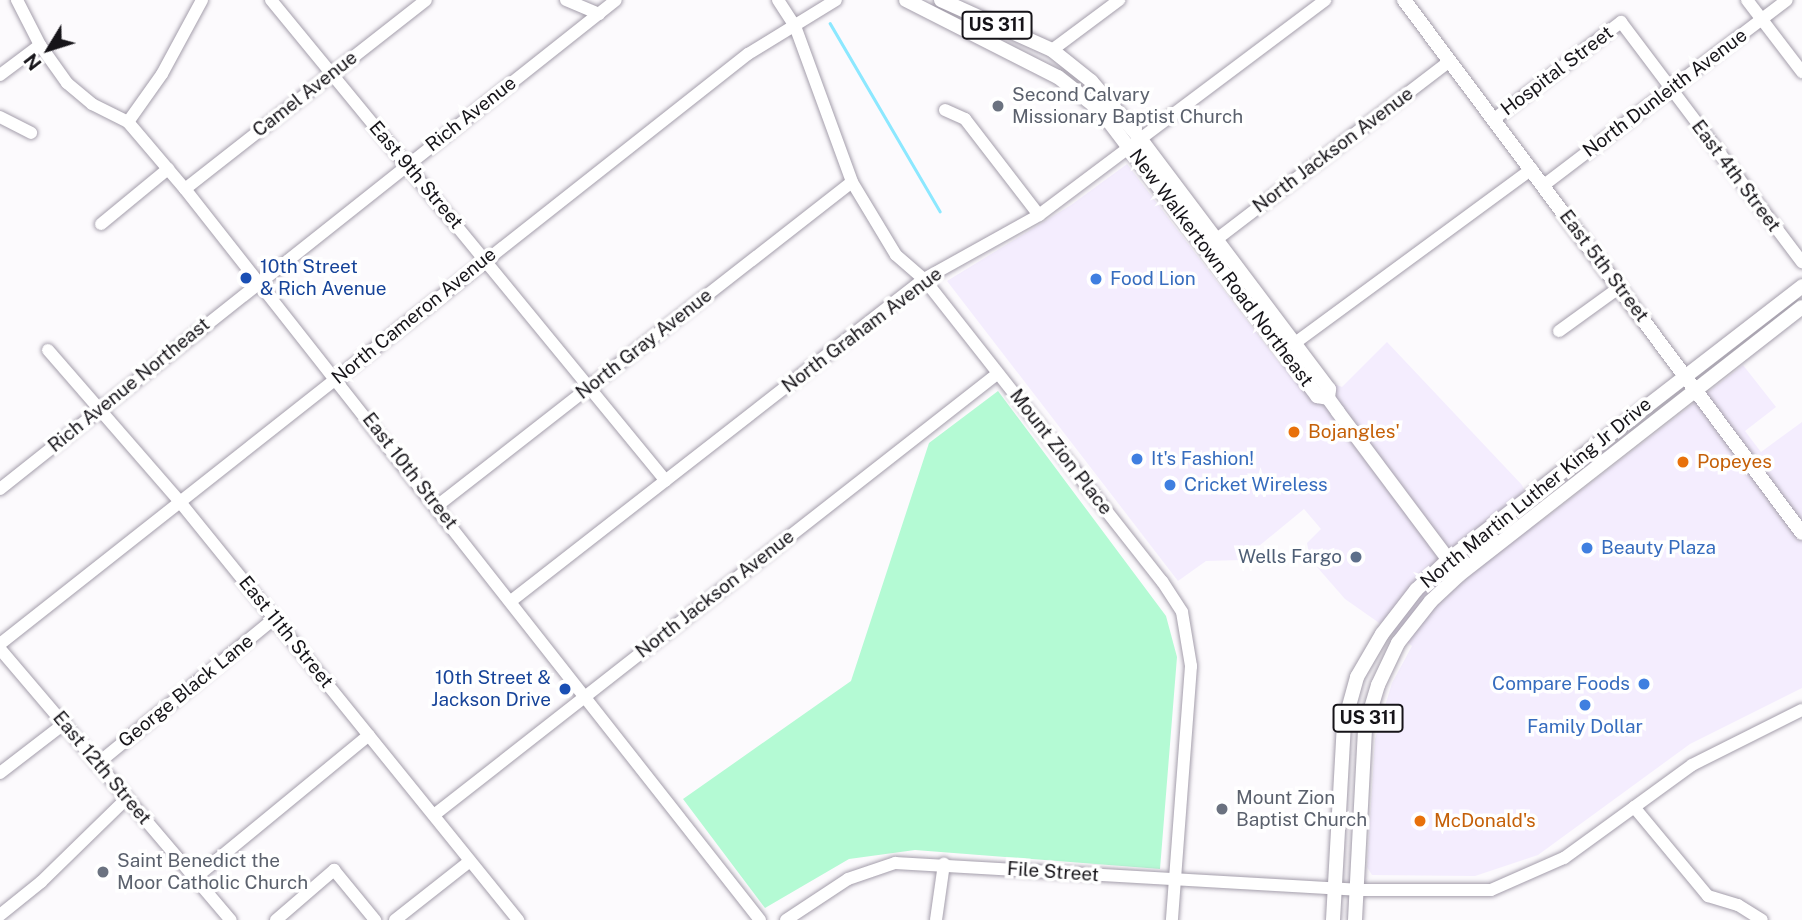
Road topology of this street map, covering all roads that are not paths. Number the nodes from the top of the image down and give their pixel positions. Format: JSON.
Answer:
{"nodes":[{"id":1,"x":17,"y":0,"type":"edge"},
{"id":2,"x":202,"y":0,"type":"edge"},
{"id":3,"x":271,"y":0,"type":"edge"},
{"id":4,"x":426,"y":0,"type":"edge"},
{"id":5,"x":566,"y":0,"type":"edge"},
{"id":6,"x":616,"y":0,"type":"edge"},
{"id":7,"x":836,"y":0,"type":"edge"},
{"id":8,"x":906,"y":0,"type":"edge"},
{"id":9,"x":941,"y":0,"type":"edge"},
{"id":10,"x":1118,"y":0,"type":"edge"},
{"id":11,"x":1325,"y":0,"type":"edge"},
{"id":12,"x":1405,"y":0,"type":"edge"},
{"id":13,"x":1747,"y":0,"type":"edge"},
{"id":14,"x":1787,"y":0,"type":"edge"},
{"id":15,"x":779,"y":1,"type":"edge"},
{"id":16,"x":599,"y":13,"type":"junction"},
{"id":17,"x":1762,"y":19,"type":"junction"},
{"id":18,"x":1621,"y":22,"type":"joint"},
{"id":19,"x":794,"y":26,"type":"junction"},
{"id":20,"x":971,"y":34,"type":"junction"},
{"id":21,"x":40,"y":45,"type":"junction"},
{"id":22,"x":1052,"y":50,"type":"junction"},
{"id":23,"x":1450,"y":61,"type":"junction"},
{"id":24,"x":1802,"y":72,"type":"edge"},
{"id":25,"x":332,"y":74,"type":"junction"},
{"id":26,"x":0,"y":75,"type":"edge"},
{"id":27,"x":1670,"y":89,"type":"junction"},
{"id":28,"x":945,"y":110,"type":"dead end"},
{"id":29,"x":0,"y":117,"type":"edge"},
{"id":30,"x":1494,"y":119,"type":"junction"},
{"id":31,"x":128,"y":122,"type":"junction"},
{"id":32,"x":31,"y":133,"type":"dead end"},
{"id":33,"x":1134,"y":141,"type":"junction"},
{"id":34,"x":408,"y":163,"type":"junction"},
{"id":35,"x":168,"y":169,"type":"junction"},
{"id":36,"x":1532,"y":169,"type":"junction"},
{"id":37,"x":852,"y":182,"type":"junction"},
{"id":38,"x":1544,"y":185,"type":"junction"},
{"id":39,"x":185,"y":189,"type":"junction"},
{"id":40,"x":1039,"y":215,"type":"junction"},
{"id":41,"x":101,"y":224,"type":"dead end"},
{"id":42,"x":1217,"y":239,"type":"junction"},
{"id":43,"x":485,"y":258,"type":"junction"},
{"id":44,"x":1802,"y":262,"type":"edge"},
{"id":45,"x":924,"y":279,"type":"junction"},
{"id":46,"x":259,"y":281,"type":"junction"},
{"id":47,"x":1802,"y":286,"type":"edge"},
{"id":48,"x":1620,"y":287,"type":"junction"},
{"id":49,"x":1802,"y":307,"type":"edge"},
{"id":50,"x":1559,"y":331,"type":"dead end"},
{"id":51,"x":1294,"y":343,"type":"junction"},
{"id":52,"x":48,"y":350,"type":"dead end"},
{"id":53,"x":997,"y":374,"type":"junction"},
{"id":54,"x":1685,"y":375,"type":"junction"},
{"id":55,"x":337,"y":378,"type":"junction"},
{"id":56,"x":588,"y":388,"type":"junction"},
{"id":57,"x":1693,"y":390,"type":"junction"},
{"id":58,"x":1328,"y":398,"type":"junction"},
{"id":59,"x":100,"y":408,"type":"junction"},
{"id":60,"x":666,"y":481,"type":"junction"},
{"id":61,"x":0,"y":489,"type":"edge"},
{"id":62,"x":180,"y":502,"type":"junction"},
{"id":63,"x":437,"y":506,"type":"junction"},
{"id":64,"x":1802,"y":533,"type":"edge"},
{"id":65,"x":1448,"y":559,"type":"junction"},
{"id":66,"x":1459,"y":575,"type":"junction"},
{"id":67,"x":511,"y":601,"type":"junction"},
{"id":68,"x":275,"y":618,"type":"junction"},
{"id":69,"x":0,"y":646,"type":"edge"},
{"id":70,"x":585,"y":695,"type":"junction"},
{"id":71,"x":1802,"y":710,"type":"edge"},
{"id":72,"x":65,"y":723,"type":"junction"},
{"id":73,"x":369,"y":735,"type":"junction"},
{"id":74,"x":97,"y":764,"type":"junction"},
{"id":75,"x":0,"y":773,"type":"edge"},
{"id":76,"x":127,"y":798,"type":"junction"},
{"id":77,"x":1633,"y":807,"type":"junction"},
{"id":78,"x":434,"y":815,"type":"junction"},
{"id":79,"x":471,"y":861,"type":"junction"},
{"id":80,"x":944,"y":863,"type":"junction"},
{"id":81,"x":195,"y":878,"type":"junction"},
{"id":82,"x":1176,"y":881,"type":"junction"},
{"id":83,"x":1335,"y":889,"type":"junction"},
{"id":84,"x":1357,"y":890,"type":"junction"},
{"id":85,"x":0,"y":915,"type":"edge"},
{"id":86,"x":231,"y":920,"type":"edge"},
{"id":87,"x":275,"y":920,"type":"edge"},
{"id":88,"x":375,"y":920,"type":"edge"},
{"id":89,"x":395,"y":920,"type":"edge"},
{"id":90,"x":518,"y":920,"type":"edge"},
{"id":91,"x":760,"y":920,"type":"edge"},
{"id":92,"x":786,"y":920,"type":"edge"},
{"id":93,"x":936,"y":920,"type":"edge"},
{"id":94,"x":1172,"y":920,"type":"edge"},
{"id":95,"x":1334,"y":920,"type":"edge"},
{"id":96,"x":1355,"y":920,"type":"edge"},
{"id":97,"x":1762,"y":920,"type":"edge"}],
"edges":[{"from":1,"to":21,"type":"street","name":"East 10th Street"},
{"from":2,"to":31,"type":"street"},
{"from":3,"to":25,"type":"street","name":"East 9th Street"},
{"from":4,"to":25,"type":"street","name":"Camel Avenue"},
{"from":5,"to":16,"type":"street"},
{"from":6,"to":16,"type":"street","name":"Rich Avenue"},
{"from":7,"to":19,"type":"street","name":"North Cameron Avenue"},
{"from":8,"to":20,"type":"main road","name":"New Walkertown Road Northeast","number":"US 311"},
{"from":9,"to":22,"type":"main road","name":"New Walkertown Road Northeast","number":"US 311"},
{"from":10,"to":22,"type":"street"},
{"from":11,"to":33,"type":"street","name":"North Graham Avenue"},
{"from":12,"to":23,"type":"main road","name":"East 5th Street"},
{"from":13,"to":17,"type":"street"},
{"from":14,"to":17,"type":"street","name":"North Dunleith Avenue"},
{"from":15,"to":19,"type":"street","name":"Mount Zion Place"},
{"from":16,"to":34,"type":"street","name":"Rich Avenue"},
{"from":17,"to":24,"type":"street"},
{"from":17,"to":27,"type":"street","name":"North Dunleith Avenue"},
{"from":18,"to":27,"type":"street","name":"East 4th Street"},
{"from":18,"to":30,"type":"street","name":"Hospital Street"},
{"from":19,"to":37,"type":"street","name":"Mount Zion Place"},
{"from":19,"to":43,"type":"street","name":"North Cameron Avenue"},
{"from":20,"to":22,"type":"main road"},
{"from":20,"to":33,"type":"main road","name":"New Walkertown Road Northeast","number":"US 311"},
{"from":21,"to":26,"type":"street"},
{"from":21,"to":31,"type":"street","name":"East 10th Street"},
{"from":22,"to":33,"type":"main road","name":"New Walkertown Road Northeast","number":"US 311"},
{"from":23,"to":30,"type":"main road","name":"East 5th Street"},
{"from":23,"to":42,"type":"street","name":"North Jackson Avenue"},
{"from":25,"to":34,"type":"street","name":"East 9th Street"},
{"from":25,"to":39,"type":"street","name":"Camel Avenue"},
{"from":27,"to":38,"type":"street","name":"North Dunleith Avenue"},
{"from":27,"to":44,"type":"street","name":"East 4th Street"},
{"from":28,"to":40,"type":"street"},
{"from":29,"to":32,"type":"street"},
{"from":30,"to":36,"type":"main road","name":"East 5th Street"},
{"from":31,"to":35,"type":"street","name":"East 10th Street"},
{"from":33,"to":40,"type":"street","name":"North Graham Avenue"},
{"from":33,"to":42,"type":"main road","name":"New Walkertown Road Northeast","number":"US 311"},
{"from":33,"to":58,"type":"main road","name":"New Walkertown Road Northeast","number":"US 311"},
{"from":34,"to":43,"type":"street","name":"East 9th Street"},
{"from":34,"to":46,"type":"street","name":"Rich Avenue"},
{"from":35,"to":39,"type":"street","name":"East 10th Street"},
{"from":35,"to":41,"type":"street"},
{"from":36,"to":38,"type":"main road","name":"East 5th Street"},
{"from":36,"to":51,"type":"street"},
{"from":37,"to":45,"type":"street","name":"Mount Zion Place"},
{"from":37,"to":56,"type":"street","name":"North Gray Avenue"},
{"from":38,"to":48,"type":"main road","name":"East 5th Street"},
{"from":39,"to":46,"type":"street","name":"East 10th Street"},
{"from":40,"to":45,"type":"street","name":"North Graham Avenue"},
{"from":42,"to":51,"type":"main road","name":"New Walkertown Road Northeast","number":"US 311"},
{"from":43,"to":55,"type":"street","name":"North Cameron Avenue"},
{"from":43,"to":56,"type":"street","name":"East 9th Street"},
{"from":45,"to":53,"type":"street","name":"Mount Zion Place"},
{"from":45,"to":60,"type":"street","name":"North Graham Avenue"},
{"from":46,"to":55,"type":"street","name":"East 10th Street"},
{"from":46,"to":59,"type":"street","name":"Rich Avenue Northeast"},
{"from":47,"to":54,"type":"main road","name":"North Martin Luther King Jr Drive"},
{"from":48,"to":50,"type":"street"},
{"from":48,"to":54,"type":"main road","name":"East 5th Street"},
{"from":49,"to":57,"type":"main road","name":"North Martin Luther King Jr Drive"},
{"from":51,"to":58,"type":"main road","name":"New Walkertown Road Northeast","number":"US 311"},
{"from":52,"to":59,"type":"street","name":"East 11th Street"},
{"from":53,"to":70,"type":"street","name":"North Jackson Avenue"},
{"from":53,"to":82,"type":"street","name":"Mount Zion Place"},
{"from":54,"to":57,"type":"main road","name":"East 5th Street"},
{"from":54,"to":65,"type":"main road","name":"North Martin Luther King Jr Drive"},
{"from":55,"to":62,"type":"street","name":"North Cameron Avenue"},
{"from":55,"to":63,"type":"street","name":"East 10th Street"},
{"from":56,"to":60,"type":"street","name":"East 9th Street"},
{"from":56,"to":63,"type":"street","name":"North Gray Avenue"},
{"from":57,"to":64,"type":"main road","name":"East 5th Street"},
{"from":57,"to":66,"type":"main road","name":"North Martin Luther King Jr Drive"},
{"from":58,"to":65,"type":"main road","name":"New Walkertown Road Northeast","number":"US 311"},
{"from":59,"to":61,"type":"street","name":"Rich Avenue Northeast"},
{"from":59,"to":62,"type":"street","name":"East 11th Street"},
{"from":60,"to":67,"type":"street","name":"North Graham Avenue"},
{"from":62,"to":68,"type":"street","name":"East 11th Street"},
{"from":62,"to":69,"type":"street","name":"North Cameron Avenue"},
{"from":63,"to":67,"type":"street","name":"East 10th Street"},
{"from":65,"to":66,"type":"main road","name":"New Walkertown Road Northeast","number":"US 311"},
{"from":65,"to":83,"type":"main road","name":"North Martin Luther King Jr Drive","number":"US 311"},
{"from":66,"to":84,"type":"main road","name":"North Martin Luther King Jr Drive","number":"US 311"},
{"from":67,"to":70,"type":"street","name":"East 10th Street"},
{"from":68,"to":73,"type":"street","name":"East 11th Street"},
{"from":68,"to":74,"type":"street","name":"George Black Lane"},
{"from":69,"to":72,"type":"street","name":"East 12th Street"},
{"from":70,"to":78,"type":"street","name":"North Jackson Avenue"},
{"from":70,"to":91,"type":"street","name":"East 10th Street"},
{"from":71,"to":77,"type":"street","name":"File Street"},
{"from":72,"to":74,"type":"street","name":"East 12th Street"},
{"from":72,"to":75,"type":"street"},
{"from":73,"to":78,"type":"street","name":"East 11th Street"},
{"from":73,"to":81,"type":"street"},
{"from":74,"to":76,"type":"street","name":"East 12th Street"},
{"from":76,"to":81,"type":"street","name":"East 12th Street"},
{"from":76,"to":85,"type":"street"},
{"from":77,"to":84,"type":"street","name":"File Street"},
{"from":77,"to":97,"type":"street"},
{"from":78,"to":79,"type":"street","name":"East 11th Street"},
{"from":79,"to":89,"type":"street"},
{"from":79,"to":90,"type":"street","name":"East 11th Street"},
{"from":80,"to":82,"type":"street","name":"File Street"},
{"from":80,"to":92,"type":"street","name":"File Street"},
{"from":80,"to":93,"type":"street"},
{"from":81,"to":86,"type":"street","name":"East 12th Street"},
{"from":82,"to":83,"type":"street","name":"File Street"},
{"from":82,"to":94,"type":"street","name":"Mount Zion Place"},
{"from":83,"to":84,"type":"street","name":"File Street"},
{"from":83,"to":95,"type":"main road","name":"North Martin Luther King Jr Drive","number":"US 311"},
{"from":84,"to":96,"type":"main road","name":"North Martin Luther King Jr Drive","number":"US 311"},
{"from":87,"to":88,"type":"street"}]}
